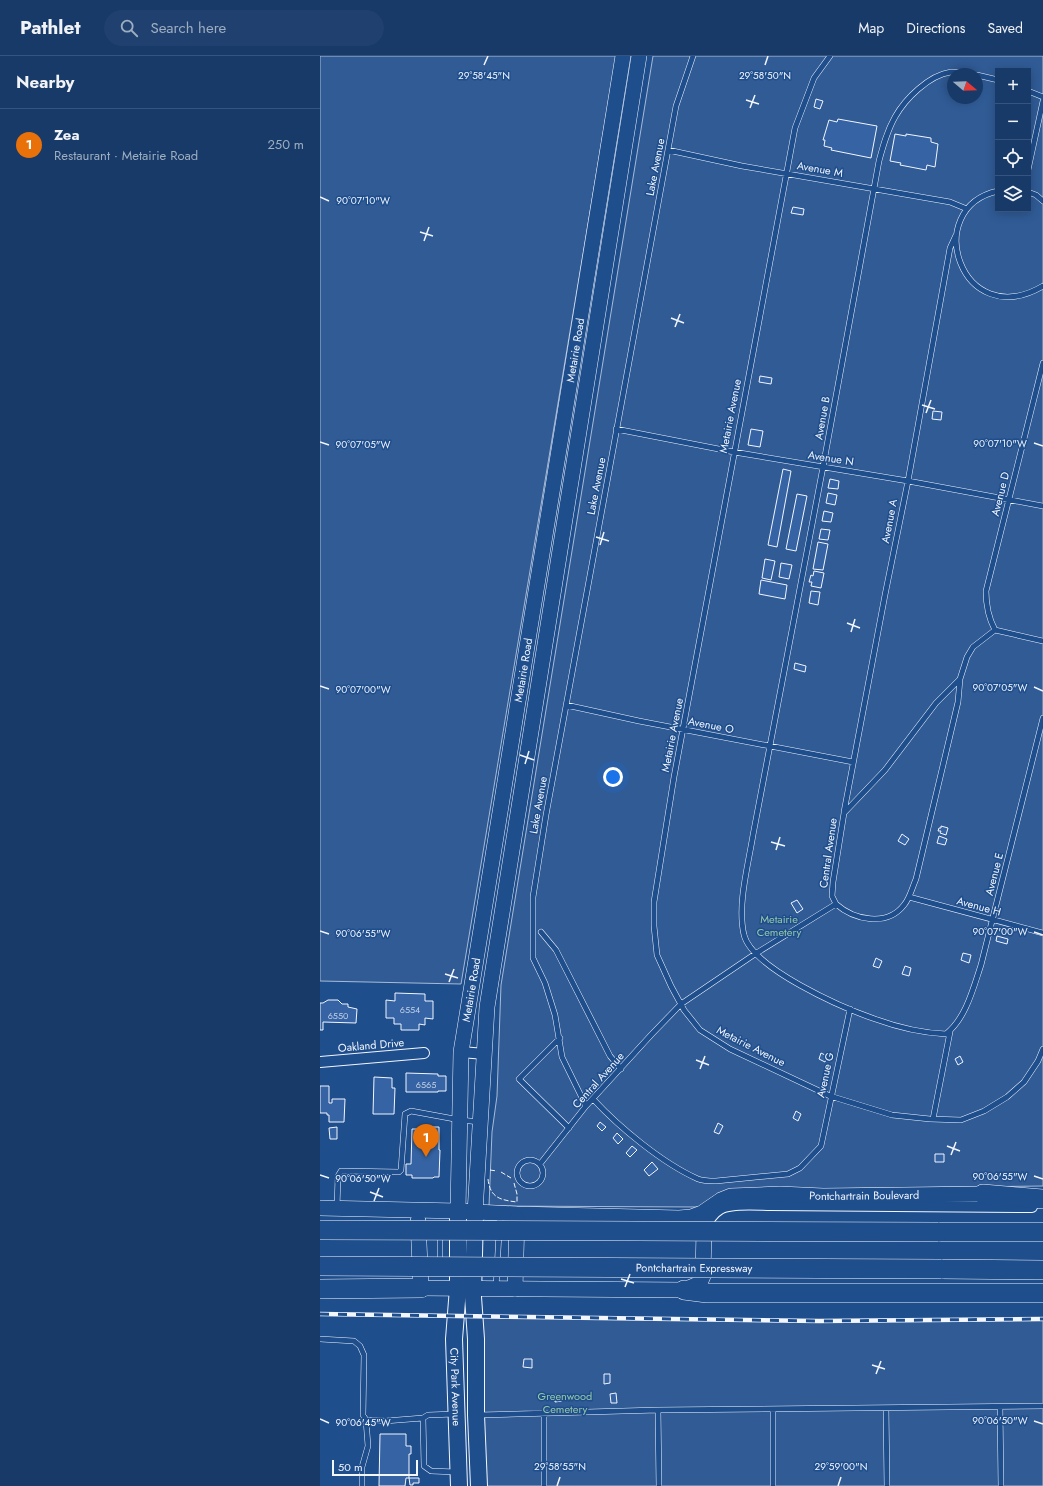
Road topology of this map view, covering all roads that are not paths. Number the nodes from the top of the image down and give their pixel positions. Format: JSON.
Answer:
{"nodes":[{"id":1,"x":623,"y":56,"type":"edge"},
{"id":2,"x":639,"y":56,"type":"edge"},
{"id":3,"x":693,"y":56,"type":"edge"},
{"id":4,"x":830,"y":56,"type":"edge"},
{"id":5,"x":947,"y":74,"type":"edge"},
{"id":6,"x":983,"y":76,"type":"edge"},
{"id":7,"x":995,"y":79,"type":"edge"},
{"id":8,"x":1031,"y":93,"type":"edge"},
{"id":9,"x":1043,"y":97,"type":"edge"},
{"id":10,"x":1043,"y":101,"type":"edge"},
{"id":11,"x":668,"y":150,"type":"junction"},
{"id":12,"x":1031,"y":156,"type":"edge"},
{"id":13,"x":786,"y":173,"type":"junction"},
{"id":14,"x":873,"y":188,"type":"junction"},
{"id":15,"x":995,"y":191,"type":"edge"},
{"id":16,"x":1031,"y":193,"type":"edge"},
{"id":17,"x":1043,"y":200,"type":"edge"},
{"id":18,"x":968,"y":209,"type":"junction"},
{"id":19,"x":956,"y":234,"type":"junction"},
{"id":20,"x":1043,"y":286,"type":"edge"},
{"id":21,"x":1043,"y":363,"type":"edge"},
{"id":22,"x":616,"y":429,"type":"junction"},
{"id":23,"x":734,"y":452,"type":"junction"},
{"id":24,"x":823,"y":467,"type":"junction"},
{"id":25,"x":908,"y":481,"type":"junction"},
{"id":26,"x":1009,"y":501,"type":"junction"},
{"id":27,"x":1043,"y":506,"type":"edge"},
{"id":28,"x":994,"y":630,"type":"junction"},
{"id":29,"x":1043,"y":641,"type":"edge"},
{"id":30,"x":960,"y":679,"type":"junction"},
{"id":31,"x":566,"y":705,"type":"junction"},
{"id":32,"x":1043,"y":718,"type":"edge"},
{"id":33,"x":684,"y":729,"type":"junction"},
{"id":34,"x":770,"y":746,"type":"junction"},
{"id":35,"x":853,"y":762,"type":"junction"},
{"id":36,"x":844,"y":813,"type":"junction"},
{"id":37,"x":909,"y":897,"type":"junction"},
{"id":38,"x":836,"y":904,"type":"junction"},
{"id":39,"x":992,"y":920,"type":"junction"},
{"id":40,"x":541,"y":932,"type":"dead end"},
{"id":41,"x":1043,"y":933,"type":"edge"},
{"id":42,"x":755,"y":954,"type":"junction"},
{"id":43,"x":681,"y":1004,"type":"junction"},
{"id":44,"x":850,"y":1009,"type":"junction"},
{"id":45,"x":951,"y":1030,"type":"junction"},
{"id":46,"x":560,"y":1038,"type":"junction"},
{"id":47,"x":1043,"y":1049,"type":"edge"},
{"id":48,"x":461,"y":1052,"type":"junction"},
{"id":49,"x":424,"y":1053,"type":"dead end"},
{"id":50,"x":485,"y":1054,"type":"junction"},
{"id":51,"x":320,"y":1062,"type":"edge"},
{"id":52,"x":621,"y":1069,"type":"junction"},
{"id":53,"x":830,"y":1096,"type":"junction"},
{"id":54,"x":593,"y":1099,"type":"junction"},
{"id":55,"x":586,"y":1106,"type":"junction"},
{"id":56,"x":933,"y":1119,"type":"junction"},
{"id":57,"x":460,"y":1120,"type":"junction"},
{"id":58,"x":481,"y":1122,"type":"junction"},
{"id":59,"x":569,"y":1128,"type":"junction"},
{"id":60,"x":540,"y":1164,"type":"junction"},
{"id":61,"x":1043,"y":1190,"type":"edge"},
{"id":62,"x":982,"y":1194,"type":"junction"},
{"id":63,"x":1043,"y":1199,"type":"edge"},
{"id":64,"x":1043,"y":1205,"type":"edge"},
{"id":65,"x":320,"y":1208,"type":"edge"},
{"id":66,"x":337,"y":1209,"type":"junction"},
{"id":67,"x":417,"y":1210,"type":"junction"},
{"id":68,"x":475,"y":1213,"type":"junction"},
{"id":69,"x":446,"y":1214,"type":"junction"},
{"id":70,"x":500,"y":1214,"type":"junction"},
{"id":71,"x":517,"y":1214,"type":"junction"},
{"id":72,"x":691,"y":1217,"type":"junction"},
{"id":73,"x":704,"y":1229,"type":"junction"},
{"id":74,"x":320,"y":1230,"type":"edge"},
{"id":75,"x":1043,"y":1232,"type":"edge"},
{"id":76,"x":320,"y":1266,"type":"edge"},
{"id":77,"x":1043,"y":1270,"type":"edge"},
{"id":78,"x":440,"y":1281,"type":"junction"},
{"id":79,"x":421,"y":1288,"type":"junction"},
{"id":80,"x":465,"y":1288,"type":"junction"},
{"id":81,"x":496,"y":1289,"type":"junction"},
{"id":82,"x":515,"y":1289,"type":"junction"},
{"id":83,"x":320,"y":1290,"type":"edge"},
{"id":84,"x":684,"y":1290,"type":"junction"},
{"id":85,"x":1043,"y":1293,"type":"edge"},
{"id":86,"x":320,"y":1339,"type":"edge"},
{"id":87,"x":1043,"y":1406,"type":"edge"},
{"id":88,"x":1000,"y":1407,"type":"junction"},
{"id":89,"x":773,"y":1408,"type":"junction"},
{"id":90,"x":886,"y":1408,"type":"junction"},
{"id":91,"x":658,"y":1410,"type":"junction"},
{"id":92,"x":544,"y":1413,"type":"junction"},
{"id":93,"x":456,"y":1414,"type":"junction"},
{"id":94,"x":476,"y":1415,"type":"junction"},
{"id":95,"x":422,"y":1418,"type":"junction"},
{"id":96,"x":366,"y":1420,"type":"junction"},
{"id":97,"x":459,"y":1479,"type":"edge"},
{"id":98,"x":362,"y":1486,"type":"edge"},
{"id":99,"x":479,"y":1486,"type":"edge"},
{"id":100,"x":544,"y":1486,"type":"edge"},
{"id":101,"x":659,"y":1486,"type":"edge"},
{"id":102,"x":773,"y":1486,"type":"edge"},
{"id":103,"x":887,"y":1486,"type":"edge"},
{"id":104,"x":1001,"y":1486,"type":"edge"}],
"edges":[{"from":1,"to":48,"type":"main road","name":"Metairie Road"},
{"from":2,"to":50,"type":"main road","name":"Metairie Road"},
{"from":3,"to":11,"type":"lane","name":"Lake Avenue"},
{"from":4,"to":13,"type":"lane","name":"Metairie Avenue"},
{"from":5,"to":14,"type":"lane","name":"Avenue B"},
{"from":6,"to":7,"type":"lane"},
{"from":8,"to":9,"type":"lane"},
{"from":10,"to":12,"type":"lane"},
{"from":11,"to":13,"type":"lane","name":"Avenue M"},
{"from":11,"to":22,"type":"lane","name":"Lake Avenue"},
{"from":13,"to":14,"type":"lane","name":"Avenue M"},
{"from":13,"to":23,"type":"lane","name":"Metairie Avenue"},
{"from":14,"to":18,"type":"lane","name":"Avenue M"},
{"from":14,"to":24,"type":"lane","name":"Avenue B"},
{"from":15,"to":18,"type":"lane","name":"Avenue A"},
{"from":16,"to":17,"type":"lane"},
{"from":18,"to":19,"type":"lane","name":"Avenue A"},
{"from":19,"to":20,"type":"lane"},
{"from":19,"to":25,"type":"lane","name":"Avenue A"},
{"from":21,"to":26,"type":"lane","name":"Avenue D"},
{"from":22,"to":23,"type":"lane","name":"Avenue N"},
{"from":22,"to":31,"type":"lane","name":"Lake Avenue"},
{"from":23,"to":24,"type":"lane","name":"Avenue N"},
{"from":23,"to":33,"type":"lane","name":"Metairie Avenue"},
{"from":24,"to":25,"type":"lane","name":"Avenue N"},
{"from":24,"to":34,"type":"lane","name":"Avenue B"},
{"from":25,"to":26,"type":"lane","name":"Avenue N"},
{"from":25,"to":35,"type":"lane","name":"Avenue A"},
{"from":26,"to":27,"type":"lane","name":"Avenue N"},
{"from":26,"to":28,"type":"lane","name":"Avenue D"},
{"from":28,"to":29,"type":"lane"},
{"from":28,"to":30,"type":"lane","name":"Central Avenue"},
{"from":30,"to":36,"type":"lane","name":"Central Avenue"},
{"from":30,"to":37,"type":"lane"},
{"from":31,"to":33,"type":"lane","name":"Avenue O"},
{"from":31,"to":46,"type":"lane","name":"Lake Avenue"},
{"from":32,"to":39,"type":"lane","name":"Avenue E"},
{"from":33,"to":34,"type":"lane","name":"Avenue O"},
{"from":33,"to":43,"type":"lane","name":"Metairie Avenue"},
{"from":34,"to":35,"type":"lane","name":"Avenue O"},
{"from":34,"to":42,"type":"lane"},
{"from":35,"to":36,"type":"lane","name":"Avenue A"},
{"from":36,"to":38,"type":"lane","name":"Central Avenue"},
{"from":37,"to":38,"type":"lane"},
{"from":37,"to":39,"type":"lane","name":"Avenue H"},
{"from":38,"to":42,"type":"lane","name":"Central Avenue"},
{"from":39,"to":41,"type":"lane","name":"Avenue H"},
{"from":39,"to":45,"type":"lane","name":"Avenue E"},
{"from":40,"to":52,"type":"lane"},
{"from":42,"to":43,"type":"lane","name":"Central Avenue"},
{"from":42,"to":44,"type":"lane"},
{"from":43,"to":52,"type":"lane","name":"Central Avenue"},
{"from":43,"to":53,"type":"lane","name":"Metairie Avenue"},
{"from":44,"to":45,"type":"lane"},
{"from":44,"to":53,"type":"lane","name":"Avenue G"},
{"from":45,"to":56,"type":"lane","name":"Avenue E"},
{"from":46,"to":55,"type":"lane","name":"Lake Avenue"},
{"from":46,"to":59,"type":"lane"},
{"from":47,"to":56,"type":"lane","name":"Metairie Avenue"},
{"from":48,"to":50,"type":"street"},
{"from":48,"to":57,"type":"main road","name":"Metairie Road"},
{"from":49,"to":51,"type":"street","name":"Oakland Drive"},
{"from":50,"to":58,"type":"main road","name":"Metairie Road"},
{"from":52,"to":54,"type":"lane","name":"Central Avenue"},
{"from":53,"to":54,"type":"lane","name":"Avenue G"},
{"from":53,"to":56,"type":"lane","name":"Metairie Avenue"},
{"from":54,"to":55,"type":"lane","name":"Central Avenue"},
{"from":55,"to":59,"type":"lane","name":"Central Avenue"},
{"from":57,"to":58,"type":"lane"},
{"from":57,"to":66,"type":"lane"},
{"from":57,"to":69,"type":"main road","name":"Metairie Road"},
{"from":58,"to":68,"type":"main road","name":"Metairie Road"},
{"from":59,"to":60,"type":"lane","name":"Central Avenue"},
{"from":60,"to":60,"type":"lane"},
{"from":61,"to":62,"type":"street","name":"Pontchartrain Boulevard"},
{"from":62,"to":63,"type":"highway"},
{"from":62,"to":72,"type":"main road","name":"Pontchartrain Boulevard"},
{"from":64,"to":73,"type":"street","name":"Pontchartrain Boulevard"},
{"from":65,"to":66,"type":"main road","name":"Pontchartrain Boulevard"},
{"from":66,"to":67,"type":"main road","name":"Pontchartrain Boulevard"},
{"from":67,"to":69,"type":"main road","name":"Pontchartrain Boulevard"},
{"from":67,"to":79,"type":"main road"},
{"from":68,"to":69,"type":"main road","name":"Pontchartrain Boulevard"},
{"from":68,"to":70,"type":"main road","name":"Pontchartrain Boulevard"},
{"from":68,"to":80,"type":"main road","name":"Metairie Road"},
{"from":69,"to":78,"type":"lane"},
{"from":69,"to":80,"type":"main road","name":"Metairie Road"},
{"from":70,"to":71,"type":"main road","name":"Pontchartrain Boulevard"},
{"from":70,"to":81,"type":"lane"},
{"from":71,"to":72,"type":"main road","name":"Pontchartrain Boulevard"},
{"from":71,"to":82,"type":"main road"},
{"from":72,"to":73,"type":"main road"},
{"from":73,"to":84,"type":"main road"},
{"from":74,"to":75,"type":"highway","bridge":true},
{"from":76,"to":77,"type":"highway","name":"Pontchartrain Expressway","bridge":true},
{"from":78,"to":79,"type":"main road"},
{"from":78,"to":80,"type":"main road"},
{"from":79,"to":83,"type":"highway"},
{"from":80,"to":81,"type":"main road"},
{"from":80,"to":93,"type":"main road","name":"City Park Avenue"},
{"from":80,"to":94,"type":"main road","name":"City Park Avenue"},
{"from":81,"to":82,"type":"main road"},
{"from":82,"to":84,"type":"main road"},
{"from":84,"to":85,"type":"highway"},
{"from":86,"to":96,"type":"lane"},
{"from":87,"to":88,"type":"lane"},
{"from":88,"to":90,"type":"lane"},
{"from":88,"to":104,"type":"lane"},
{"from":89,"to":90,"type":"lane"},
{"from":89,"to":91,"type":"lane"},
{"from":89,"to":102,"type":"lane"},
{"from":90,"to":103,"type":"lane"},
{"from":91,"to":92,"type":"lane"},
{"from":91,"to":101,"type":"lane"},
{"from":92,"to":94,"type":"lane"},
{"from":92,"to":100,"type":"lane"},
{"from":93,"to":95,"type":"lane"},
{"from":93,"to":97,"type":"main road","name":"City Park Avenue"},
{"from":94,"to":99,"type":"main road","name":"City Park Avenue"},
{"from":95,"to":96,"type":"lane"},
{"from":95,"to":97,"type":"lane"},
{"from":96,"to":98,"type":"lane"}]}
